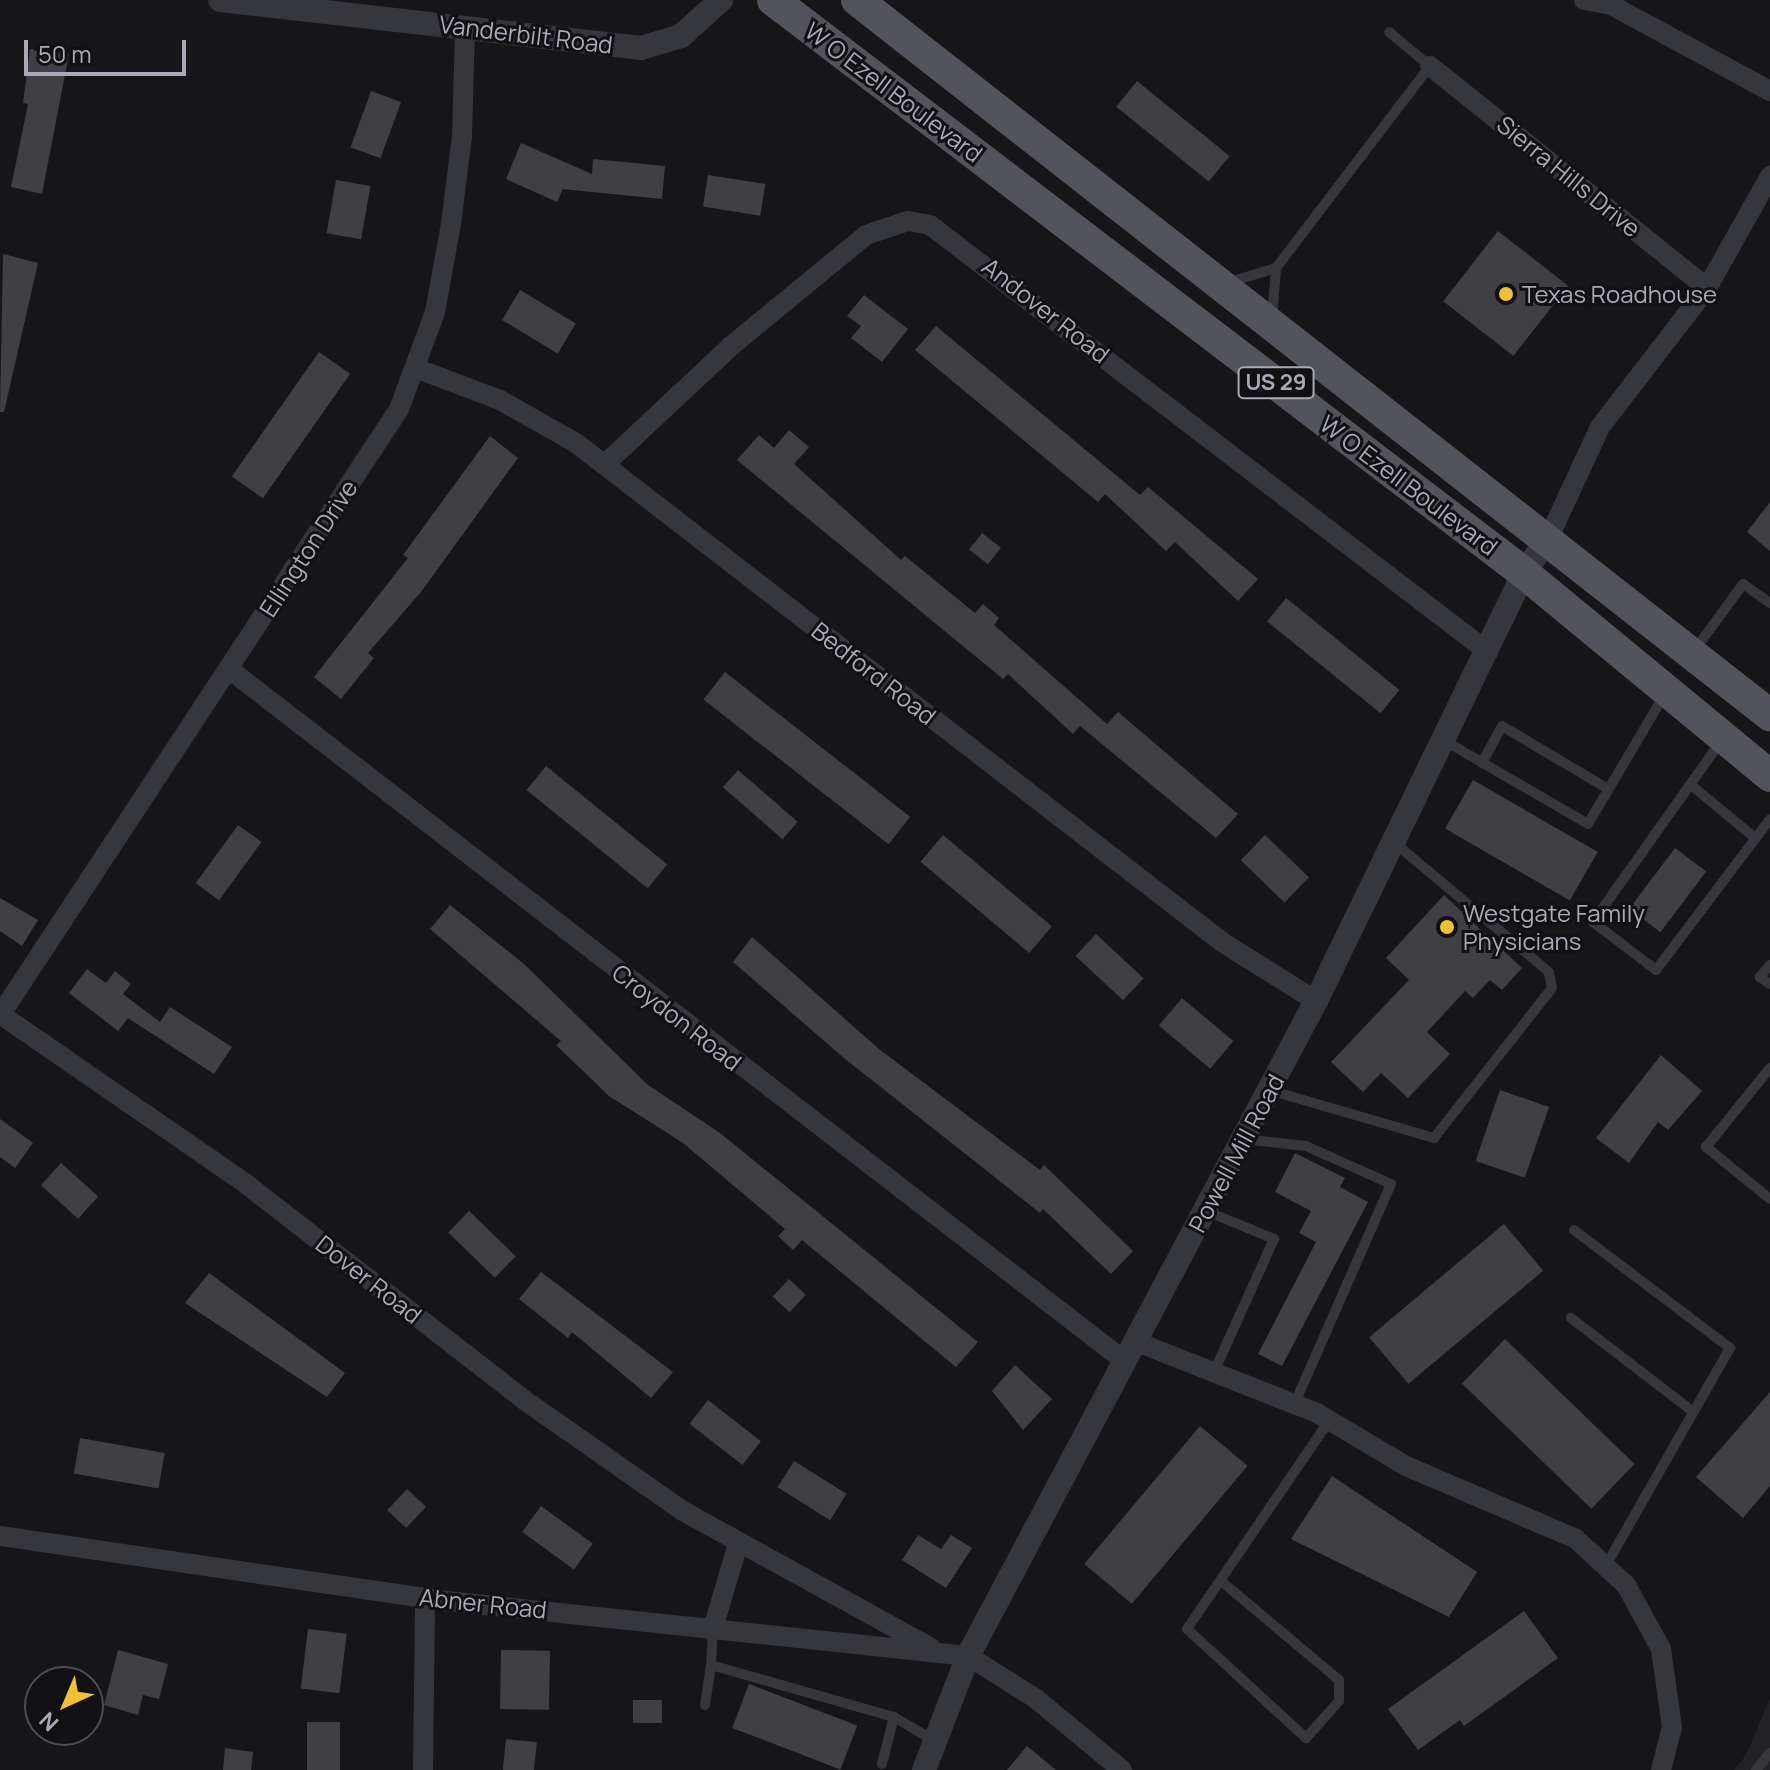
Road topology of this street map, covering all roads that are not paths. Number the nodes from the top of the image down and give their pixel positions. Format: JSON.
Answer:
{"nodes":[{"id":1,"x":220,"y":0,"type":"edge"},
{"id":2,"x":721,"y":0,"type":"edge"},
{"id":3,"x":773,"y":0,"type":"edge"},
{"id":4,"x":857,"y":0,"type":"edge"},
{"id":5,"x":1584,"y":0,"type":"edge"},
{"id":6,"x":465,"y":26,"type":"junction"},
{"id":7,"x":1389,"y":32,"type":"dead end"},
{"id":8,"x":1430,"y":66,"type":"junction"},
{"id":9,"x":1770,"y":91,"type":"edge"},
{"id":10,"x":1770,"y":176,"type":"edge"},
{"id":11,"x":1276,"y":268,"type":"junction"},
{"id":12,"x":1220,"y":285,"type":"junction"},
{"id":13,"x":1707,"y":288,"type":"junction"},
{"id":14,"x":1272,"y":325,"type":"junction"},
{"id":15,"x":418,"y":369,"type":"junction"},
{"id":16,"x":604,"y":465,"type":"junction"},
{"id":17,"x":1549,"y":537,"type":"junction"},
{"id":18,"x":1524,"y":573,"type":"junction"},
{"id":19,"x":1770,"y":603,"type":"edge"},
{"id":20,"x":1488,"y":652,"type":"junction"},
{"id":21,"x":1693,"y":652,"type":"junction"},
{"id":22,"x":229,"y":669,"type":"junction"},
{"id":23,"x":1666,"y":692,"type":"junction"},
{"id":24,"x":1770,"y":715,"type":"edge"},
{"id":25,"x":1722,"y":738,"type":"junction"},
{"id":26,"x":1445,"y":741,"type":"junction"},
{"id":27,"x":1482,"y":763,"type":"junction"},
{"id":28,"x":1770,"y":776,"type":"edge"},
{"id":29,"x":1691,"y":785,"type":"junction"},
{"id":30,"x":1608,"y":789,"type":"junction"},
{"id":31,"x":1770,"y":819,"type":"edge"},
{"id":32,"x":1755,"y":838,"type":"junction"},
{"id":33,"x":1396,"y":844,"type":"junction"},
{"id":34,"x":1770,"y":965,"type":"edge"},
{"id":35,"x":1770,"y":984,"type":"edge"},
{"id":36,"x":1316,"y":1001,"type":"junction"},
{"id":37,"x":0,"y":1014,"type":"edge"},
{"id":38,"x":1770,"y":1068,"type":"edge"},
{"id":39,"x":1269,"y":1090,"type":"junction"},
{"id":40,"x":1243,"y":1139,"type":"junction"},
{"id":41,"x":1770,"y":1199,"type":"edge"},
{"id":42,"x":1206,"y":1211,"type":"junction"},
{"id":43,"x":1574,"y":1230,"type":"dead end"},
{"id":44,"x":1571,"y":1318,"type":"dead end"},
{"id":45,"x":1132,"y":1352,"type":"junction"},
{"id":46,"x":1213,"y":1374,"type":"junction"},
{"id":47,"x":1294,"y":1405,"type":"junction"},
{"id":48,"x":1692,"y":1411,"type":"junction"},
{"id":49,"x":1329,"y":1421,"type":"junction"},
{"id":50,"x":0,"y":1536,"type":"edge"},
{"id":51,"x":738,"y":1544,"type":"junction"},
{"id":52,"x":1605,"y":1567,"type":"junction"},
{"id":53,"x":1221,"y":1581,"type":"junction"},
{"id":54,"x":425,"y":1597,"type":"junction"},
{"id":55,"x":713,"y":1628,"type":"junction"},
{"id":56,"x":942,"y":1653,"type":"junction"},
{"id":57,"x":968,"y":1656,"type":"junction"},
{"id":58,"x":711,"y":1665,"type":"junction"},
{"id":59,"x":705,"y":1705,"type":"dead end"},
{"id":60,"x":894,"y":1717,"type":"junction"},
{"id":61,"x":933,"y":1740,"type":"junction"},
{"id":62,"x":1770,"y":1753,"type":"edge"},
{"id":63,"x":882,"y":1764,"type":"dead end"},
{"id":64,"x":423,"y":1770,"type":"edge"},
{"id":65,"x":924,"y":1770,"type":"edge"},
{"id":66,"x":1122,"y":1770,"type":"edge"},
{"id":67,"x":1661,"y":1770,"type":"edge"},
{"id":68,"x":1756,"y":1770,"type":"edge"}],
"edges":[{"from":1,"to":6,"type":"street","name":"Vanderbilt Road"},
{"from":2,"to":6,"type":"street","name":"Vanderbilt Road"},
{"from":3,"to":18,"type":"main road","name":"W O Ezell Boulevard","number":"US 29"},
{"from":4,"to":12,"type":"main road","name":"W O Ezell Boulevard","number":"US 29"},
{"from":5,"to":9,"type":"street"},
{"from":6,"to":15,"type":"street","name":"Ellington Drive"},
{"from":7,"to":8,"type":"lane"},
{"from":8,"to":11,"type":"lane"},
{"from":8,"to":13,"type":"street","name":"Sierra Hills Drive"},
{"from":10,"to":13,"type":"street"},
{"from":11,"to":12,"type":"lane"},
{"from":11,"to":14,"type":"lane"},
{"from":12,"to":14,"type":"main road","name":"W O Ezell Boulevard","number":"US 29"},
{"from":13,"to":17,"type":"street"},
{"from":14,"to":17,"type":"main road","name":"W O Ezell Boulevard","number":"US 29"},
{"from":15,"to":16,"type":"street","name":"Bedford Road"},
{"from":15,"to":22,"type":"street","name":"Ellington Drive"},
{"from":16,"to":20,"type":"street","name":"Andover Road"},
{"from":16,"to":36,"type":"street","name":"Bedford Road"},
{"from":17,"to":18,"type":"street","name":"Powell Mill Road"},
{"from":17,"to":21,"type":"main road","name":"W O Ezell Boulevard","number":"US 29"},
{"from":18,"to":20,"type":"street","name":"Powell Mill Road"},
{"from":18,"to":23,"type":"main road","name":"W O Ezell Boulevard","number":"US 29"},
{"from":19,"to":21,"type":"lane"},
{"from":20,"to":26,"type":"street","name":"Powell Mill Road"},
{"from":21,"to":24,"type":"main road","name":"W O Ezell Boulevard","number":"US 29"},
{"from":22,"to":37,"type":"street","name":"Ellington Drive"},
{"from":22,"to":45,"type":"street","name":"Croydon Road"},
{"from":23,"to":25,"type":"main road","name":"W O Ezell Boulevard","number":"US 29"},
{"from":23,"to":30,"type":"lane"},
{"from":25,"to":28,"type":"main road","name":"W O Ezell Boulevard","number":"US 29"},
{"from":25,"to":29,"type":"lane"},
{"from":26,"to":27,"type":"lane"},
{"from":26,"to":33,"type":"street","name":"Powell Mill Road"},
{"from":27,"to":30,"type":"lane"},
{"from":27,"to":30,"type":"lane"},
{"from":29,"to":32,"type":"lane"},
{"from":29,"to":32,"type":"lane"},
{"from":31,"to":32,"type":"lane"},
{"from":33,"to":36,"type":"street","name":"Powell Mill Road"},
{"from":33,"to":39,"type":"lane"},
{"from":34,"to":35,"type":"lane"},
{"from":36,"to":39,"type":"street","name":"Powell Mill Road"},
{"from":37,"to":51,"type":"street","name":"Dover Road"},
{"from":38,"to":41,"type":"lane"},
{"from":39,"to":40,"type":"street","name":"Powell Mill Road"},
{"from":40,"to":42,"type":"street","name":"Powell Mill Road"},
{"from":40,"to":47,"type":"lane"},
{"from":42,"to":45,"type":"street","name":"Powell Mill Road"},
{"from":42,"to":46,"type":"lane"},
{"from":43,"to":48,"type":"lane"},
{"from":44,"to":48,"type":"lane"},
{"from":45,"to":46,"type":"street","name":"Croydon Road"},
{"from":45,"to":57,"type":"street","name":"Powell Mill Road"},
{"from":46,"to":47,"type":"street","name":"Croydon Road"},
{"from":47,"to":49,"type":"street","name":"Croydon Road"},
{"from":48,"to":52,"type":"lane"},
{"from":49,"to":52,"type":"street","name":"Croydon Road"},
{"from":49,"to":53,"type":"lane"},
{"from":50,"to":54,"type":"street","name":"Abner Road"},
{"from":51,"to":55,"type":"street"},
{"from":51,"to":56,"type":"street","name":"Dover Road"},
{"from":52,"to":67,"type":"street","name":"Croydon Road"},
{"from":53,"to":53,"type":"lane"},
{"from":54,"to":55,"type":"street","name":"Abner Road"},
{"from":54,"to":64,"type":"street"},
{"from":55,"to":56,"type":"street","name":"Abner Road"},
{"from":55,"to":58,"type":"lane"},
{"from":56,"to":57,"type":"street","name":"Abner Road"},
{"from":57,"to":61,"type":"street","name":"Powell Mill Road"},
{"from":57,"to":66,"type":"street"},
{"from":58,"to":59,"type":"lane"},
{"from":58,"to":60,"type":"lane"},
{"from":60,"to":61,"type":"lane"},
{"from":60,"to":63,"type":"lane"},
{"from":61,"to":65,"type":"street","name":"Powell Mill Road"},
{"from":62,"to":68,"type":"lane"}]}
